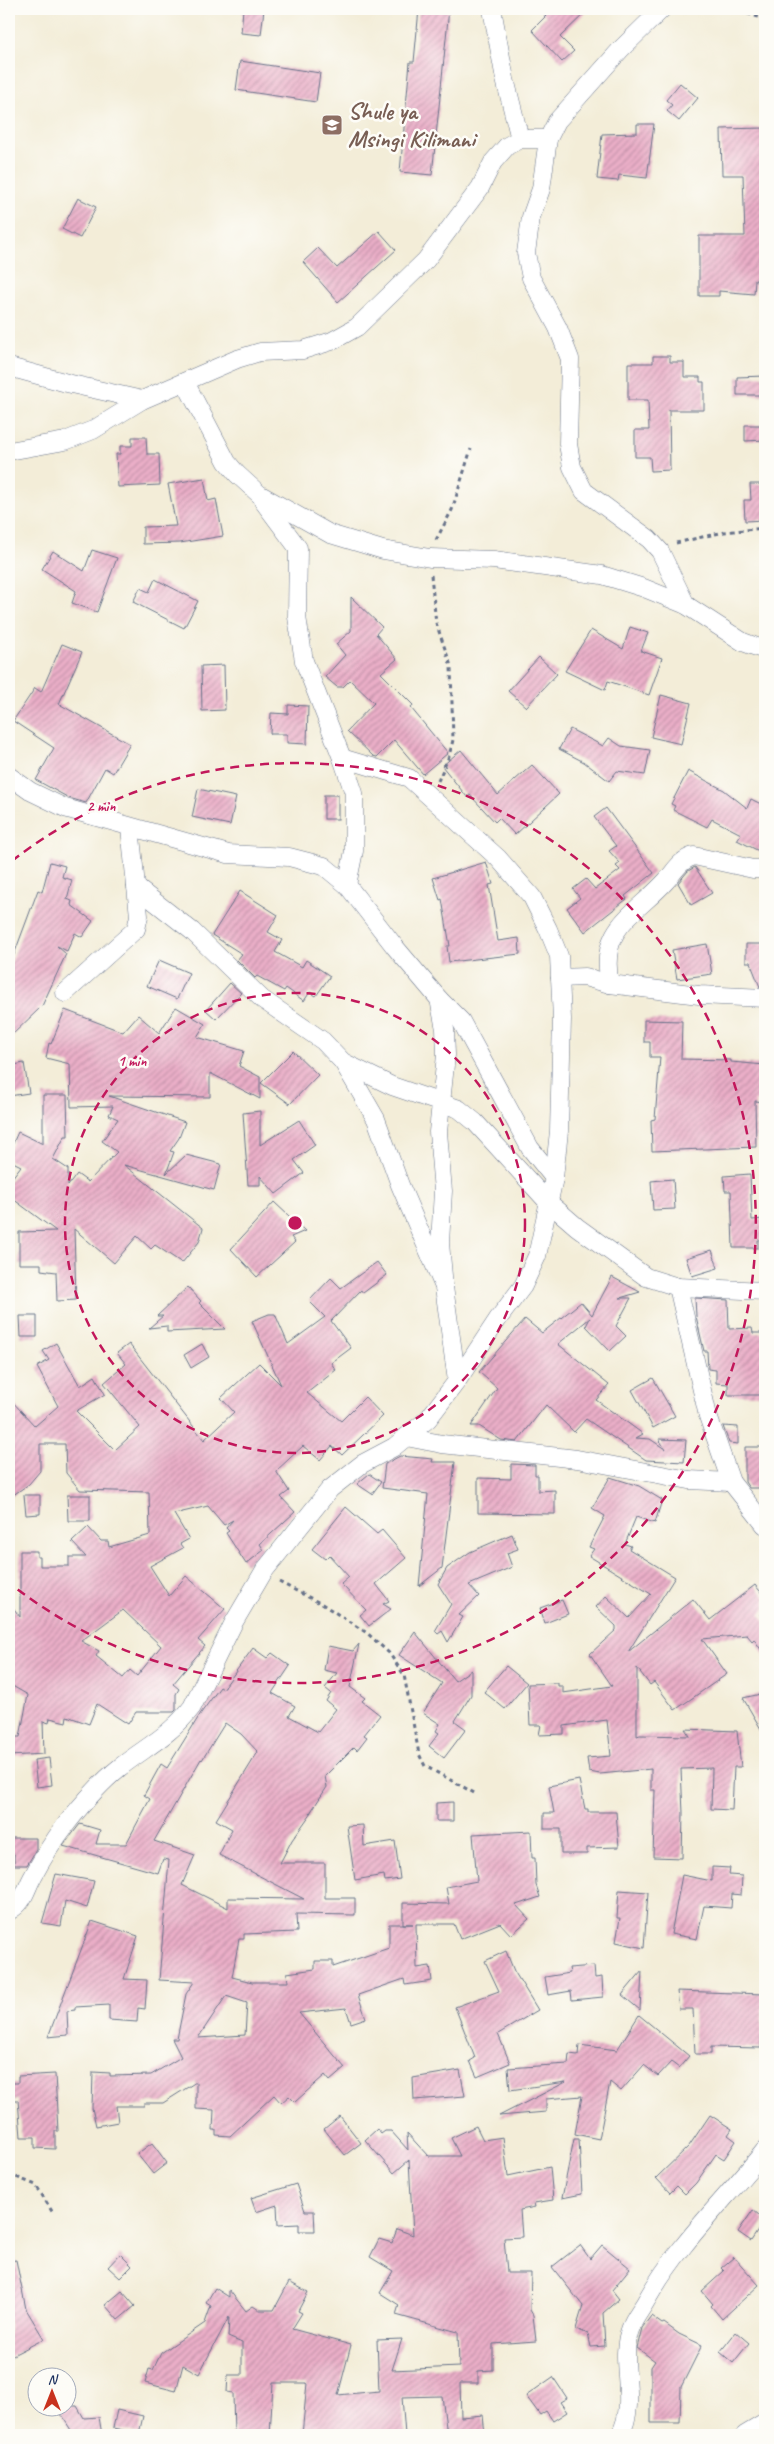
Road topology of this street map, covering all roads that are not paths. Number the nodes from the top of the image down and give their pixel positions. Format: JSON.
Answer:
{"nodes":[{"id":1,"x":492,"y":9,"type":"edge"},
{"id":2,"x":662,"y":9,"type":"edge"},
{"id":3,"x":520,"y":139,"type":"junction"},
{"id":4,"x":548,"y":139,"type":"junction"},
{"id":5,"x":9,"y":367,"type":"edge"},
{"id":6,"x":185,"y":382,"type":"junction"},
{"id":7,"x":142,"y":400,"type":"junction"},
{"id":8,"x":9,"y":450,"type":"edge"},
{"id":9,"x":259,"y":494,"type":"junction"},
{"id":10,"x":686,"y":605,"type":"junction"},
{"id":11,"x":765,"y":650,"type":"edge"},
{"id":12,"x":342,"y":758,"type":"junction"},
{"id":13,"x":9,"y":776,"type":"edge"},
{"id":14,"x":130,"y":827,"type":"junction"},
{"id":15,"x":765,"y":869,"type":"edge"},
{"id":16,"x":347,"y":885,"type":"junction"},
{"id":17,"x":136,"y":887,"type":"junction"},
{"id":18,"x":560,"y":978,"type":"junction"},
{"id":19,"x":610,"y":984,"type":"junction"},
{"id":20,"x":65,"y":993,"type":"dead end"},
{"id":21,"x":765,"y":998,"type":"edge"},
{"id":22,"x":439,"y":999,"type":"junction"},
{"id":23,"x":343,"y":1062,"type":"junction"},
{"id":24,"x":440,"y":1102,"type":"junction"},
{"id":25,"x":554,"y":1178,"type":"junction"},
{"id":26,"x":547,"y":1201,"type":"junction"},
{"id":27,"x":444,"y":1287,"type":"junction"},
{"id":28,"x":678,"y":1287,"type":"junction"},
{"id":29,"x":765,"y":1291,"type":"edge"},
{"id":30,"x":457,"y":1381,"type":"junction"},
{"id":31,"x":406,"y":1437,"type":"junction"},
{"id":32,"x":731,"y":1482,"type":"junction"},
{"id":33,"x":765,"y":1525,"type":"edge"},
{"id":34,"x":9,"y":1911,"type":"edge"},
{"id":35,"x":765,"y":2150,"type":"edge"},
{"id":36,"x":765,"y":2423,"type":"edge"},
{"id":37,"x":620,"y":2435,"type":"edge"},
{"id":38,"x":745,"y":2435,"type":"edge"}],
"edges":[{"from":1,"to":3,"type":"street"},
{"from":2,"to":4,"type":"street"},
{"from":3,"to":4,"type":"street"},
{"from":3,"to":6,"type":"street"},
{"from":4,"to":10,"type":"street"},
{"from":5,"to":7,"type":"street"},
{"from":6,"to":7,"type":"street"},
{"from":6,"to":9,"type":"street"},
{"from":7,"to":8,"type":"street"},
{"from":9,"to":10,"type":"street"},
{"from":9,"to":12,"type":"street"},
{"from":10,"to":11,"type":"street"},
{"from":12,"to":16,"type":"street"},
{"from":12,"to":18,"type":"street"},
{"from":13,"to":14,"type":"street"},
{"from":14,"to":16,"type":"street"},
{"from":14,"to":17,"type":"street"},
{"from":15,"to":19,"type":"street"},
{"from":16,"to":22,"type":"street"},
{"from":17,"to":20,"type":"street"},
{"from":17,"to":23,"type":"street"},
{"from":18,"to":19,"type":"street"},
{"from":18,"to":25,"type":"street"},
{"from":19,"to":21,"type":"street"},
{"from":22,"to":24,"type":"street"},
{"from":22,"to":25,"type":"street"},
{"from":23,"to":24,"type":"street"},
{"from":23,"to":27,"type":"street"},
{"from":24,"to":26,"type":"street"},
{"from":24,"to":27,"type":"street"},
{"from":25,"to":26,"type":"street"},
{"from":26,"to":28,"type":"street"},
{"from":26,"to":30,"type":"street"},
{"from":27,"to":30,"type":"street"},
{"from":28,"to":29,"type":"street"},
{"from":28,"to":32,"type":"street"},
{"from":30,"to":31,"type":"street"},
{"from":31,"to":32,"type":"street"},
{"from":31,"to":34,"type":"street"},
{"from":32,"to":33,"type":"street"},
{"from":35,"to":37,"type":"street"},
{"from":36,"to":38,"type":"street"}]}
